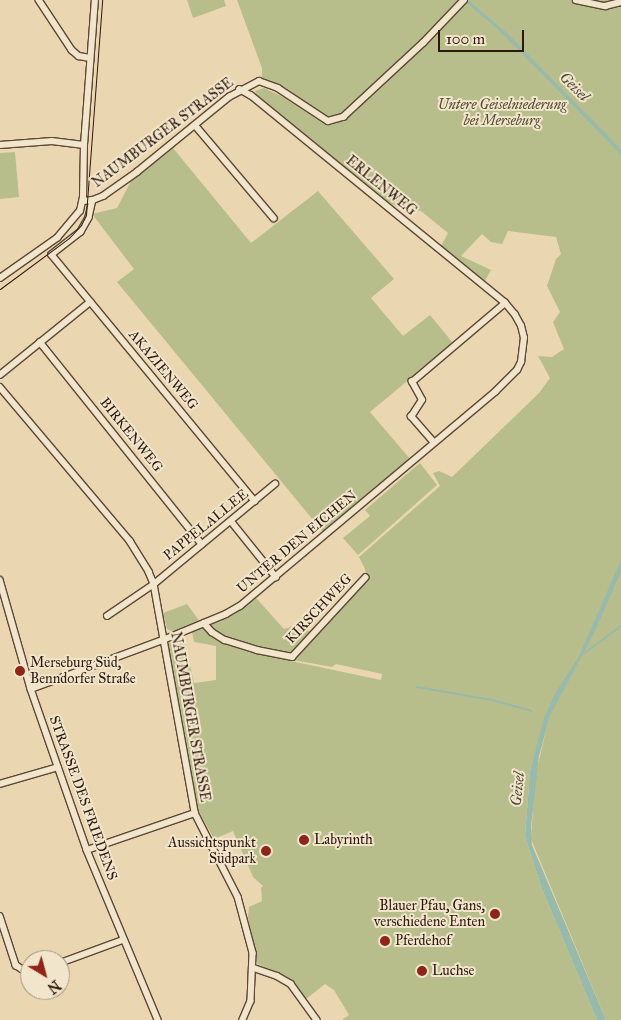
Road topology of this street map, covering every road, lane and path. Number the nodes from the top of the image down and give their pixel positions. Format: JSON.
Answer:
{"nodes":[{"id":1,"x":39,"y":0,"type":"edge"},
{"id":2,"x":95,"y":0,"type":"edge"},
{"id":3,"x":576,"y":0,"type":"edge"},
{"id":4,"x":462,"y":2,"type":"edge"},
{"id":5,"x":621,"y":2,"type":"edge"},
{"id":6,"x":90,"y":58,"type":"junction"},
{"id":7,"x":240,"y":90,"type":"junction"},
{"id":8,"x":195,"y":125,"type":"junction"},
{"id":9,"x":84,"y":145,"type":"junction"},
{"id":10,"x":0,"y":146,"type":"edge"},
{"id":11,"x":93,"y":200,"type":"junction"},
{"id":12,"x":83,"y":201,"type":"junction"},
{"id":13,"x":274,"y":218,"type":"dead end"},
{"id":14,"x":52,"y":255,"type":"joint"},
{"id":15,"x":0,"y":278,"type":"edge"},
{"id":16,"x":90,"y":302,"type":"junction"},
{"id":17,"x":505,"y":303,"type":"junction"},
{"id":18,"x":40,"y":342,"type":"junction"},
{"id":19,"x":0,"y":376,"type":"edge"},
{"id":20,"x":0,"y":387,"type":"edge"},
{"id":21,"x":434,"y":443,"type":"junction"},
{"id":22,"x":275,"y":484,"type":"dead end"},
{"id":23,"x":254,"y":501,"type":"junction"},
{"id":24,"x":230,"y":521,"type":"junction"},
{"id":25,"x":202,"y":544,"type":"junction"},
{"id":26,"x":276,"y":577,"type":"junction"},
{"id":27,"x":365,"y":578,"type":"dead end"},
{"id":28,"x":0,"y":580,"type":"edge"},
{"id":29,"x":154,"y":584,"type":"junction"},
{"id":30,"x":3,"y":607,"type":"edge"},
{"id":31,"x":107,"y":616,"type":"dead end"},
{"id":32,"x":204,"y":623,"type":"junction"},
{"id":33,"x":163,"y":640,"type":"junction"},
{"id":34,"x":31,"y":689,"type":"junction"},
{"id":35,"x":58,"y":767,"type":"junction"},
{"id":36,"x":0,"y":784,"type":"edge"},
{"id":37,"x":195,"y":813,"type":"junction"},
{"id":38,"x":87,"y":850,"type":"junction"},
{"id":39,"x":0,"y":916,"type":"edge"},
{"id":40,"x":123,"y":940,"type":"junction"},
{"id":41,"x":70,"y":959,"type":"edge"},
{"id":42,"x":20,"y":968,"type":"edge"},
{"id":43,"x":254,"y":968,"type":"junction"},
{"id":44,"x":158,"y":1020,"type":"edge"},
{"id":45,"x":243,"y":1020,"type":"edge"},
{"id":46,"x":317,"y":1020,"type":"edge"}],
"edges":[{"from":1,"to":6,"type":"street"},
{"from":2,"to":6,"type":"street","name":"NAUMBURGER STRASSE"},
{"from":3,"to":5,"type":"street"},
{"from":4,"to":7,"type":"street","name":"NAUMBURGER STRASSE"},
{"from":6,"to":9,"type":"street","name":"NAUMBURGER STRASSE"},
{"from":7,"to":8,"type":"street","name":"NAUMBURGER STRASSE"},
{"from":7,"to":17,"type":"street","name":"ERLENWEG"},
{"from":8,"to":11,"type":"street","name":"NAUMBURGER STRASSE"},
{"from":8,"to":13,"type":"street"},
{"from":9,"to":10,"type":"street"},
{"from":9,"to":12,"type":"street","name":"NAUMBURGER STRASSE"},
{"from":11,"to":12,"type":"street","name":"NAUMBURGER STRASSE"},
{"from":11,"to":14,"type":"street","name":"NAUMBURGER STRASSE"},
{"from":12,"to":15,"type":"street","name":"NAUMBURGER STRASSE"},
{"from":14,"to":16,"type":"street","name":"AKAZIENWEG"},
{"from":16,"to":18,"type":"street"},
{"from":16,"to":23,"type":"street","name":"AKAZIENWEG"},
{"from":17,"to":21,"type":"street","name":"UNTER DEN EICHEN"},
{"from":17,"to":21,"type":"street"},
{"from":18,"to":19,"type":"street"},
{"from":18,"to":25,"type":"street","name":"BIRKENWEG"},
{"from":20,"to":29,"type":"street","name":"NAUMBURGER STRASSE"},
{"from":21,"to":26,"type":"street","name":"UNTER DEN EICHEN"},
{"from":22,"to":23,"type":"street","name":"PAPPELALLEE"},
{"from":23,"to":24,"type":"street","name":"PAPPELALLEE"},
{"from":24,"to":25,"type":"street","name":"PAPPELALLEE"},
{"from":24,"to":26,"type":"street"},
{"from":25,"to":29,"type":"street","name":"PAPPELALLEE"},
{"from":26,"to":32,"type":"street","name":"UNTER DEN EICHEN"},
{"from":27,"to":32,"type":"street","name":"KIRSCHWEG"},
{"from":28,"to":30,"type":"street","name":"STRASSE DES FRIEDENS"},
{"from":29,"to":31,"type":"street"},
{"from":29,"to":33,"type":"street","name":"NAUMBURGER STRASSE"},
{"from":30,"to":34,"type":"street","name":"STRASSE DES FRIEDENS"},
{"from":32,"to":33,"type":"street","name":"UNTER DEN EICHEN"},
{"from":33,"to":34,"type":"street","name":"UNTER DEN EICHEN"},
{"from":33,"to":37,"type":"street","name":"NAUMBURGER STRASSE"},
{"from":34,"to":35,"type":"street","name":"STRASSE DES FRIEDENS"},
{"from":35,"to":36,"type":"street"},
{"from":35,"to":38,"type":"street","name":"STRASSE DES FRIEDENS"},
{"from":37,"to":38,"type":"street"},
{"from":37,"to":43,"type":"street","name":"NAUMBURGER STRASSE"},
{"from":38,"to":40,"type":"street","name":"STRASSE DES FRIEDENS"},
{"from":39,"to":42,"type":"street"},
{"from":40,"to":41,"type":"street"},
{"from":40,"to":44,"type":"street","name":"STRASSE DES FRIEDENS"},
{"from":43,"to":45,"type":"street","name":"NAUMBURGER STRASSE"},
{"from":43,"to":46,"type":"street"}]}
